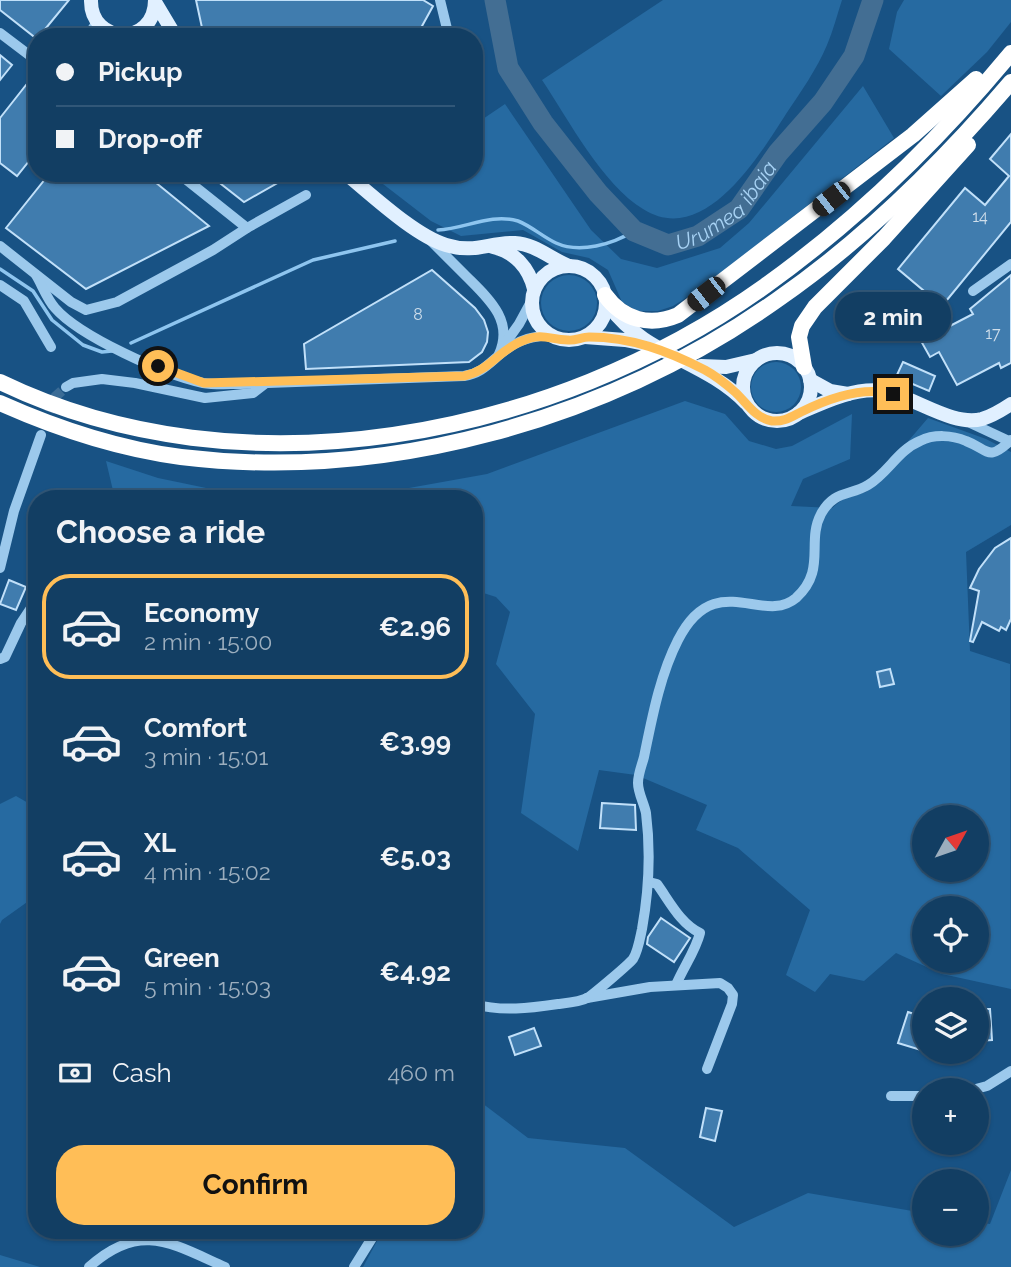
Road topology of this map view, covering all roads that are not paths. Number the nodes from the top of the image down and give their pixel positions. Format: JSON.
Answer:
{"nodes":[{"id":1,"x":91,"y":0,"type":"edge"},
{"id":2,"x":440,"y":0,"type":"edge"},
{"id":3,"x":155,"y":1,"type":"edge"},
{"id":4,"x":97,"y":22,"type":"junction"},
{"id":5,"x":93,"y":28,"type":"edge"},
{"id":6,"x":104,"y":28,"type":"edge"},
{"id":7,"x":142,"y":28,"type":"edge"},
{"id":8,"x":171,"y":28,"type":"edge"},
{"id":9,"x":447,"y":28,"type":"edge"},
{"id":10,"x":0,"y":33,"type":"edge"},
{"id":11,"x":1011,"y":40,"type":"edge"},
{"id":12,"x":1011,"y":53,"type":"edge"},
{"id":13,"x":28,"y":54,"type":"edge"},
{"id":14,"x":1011,"y":83,"type":"edge"},
{"id":15,"x":189,"y":182,"type":"edge"},
{"id":16,"x":357,"y":182,"type":"edge"},
{"id":17,"x":306,"y":195,"type":"dead end"},
{"id":18,"x":247,"y":228,"type":"junction"},
{"id":19,"x":427,"y":237,"type":"junction"},
{"id":20,"x":0,"y":246,"type":"edge"},
{"id":21,"x":492,"y":247,"type":"junction"},
{"id":22,"x":1011,"y":264,"type":"edge"},
{"id":23,"x":569,"y":266,"type":"junction"},
{"id":24,"x":36,"y":275,"type":"junction"},
{"id":25,"x":0,"y":285,"type":"edge"},
{"id":26,"x":973,"y":291,"type":"dead end"},
{"id":27,"x":533,"y":295,"type":"junction"},
{"id":28,"x":606,"y":298,"type":"junction"},
{"id":29,"x":550,"y":335,"type":"junction"},
{"id":30,"x":585,"y":337,"type":"junction"},
{"id":31,"x":653,"y":346,"type":"junction"},
{"id":32,"x":51,"y":347,"type":"dead end"},
{"id":33,"x":500,"y":351,"type":"junction"},
{"id":34,"x":756,"y":360,"type":"junction"},
{"id":35,"x":696,"y":366,"type":"junction"},
{"id":36,"x":807,"y":373,"type":"junction"},
{"id":37,"x":266,"y":383,"type":"junction"},
{"id":38,"x":5,"y":384,"type":"edge"},
{"id":39,"x":66,"y":387,"type":"tunnel mouth"},
{"id":40,"x":852,"y":394,"type":"junction"},
{"id":41,"x":1,"y":403,"type":"edge"},
{"id":42,"x":747,"y":404,"type":"junction"},
{"id":43,"x":799,"y":413,"type":"junction"},
{"id":44,"x":998,"y":414,"type":"edge"},
{"id":45,"x":964,"y":419,"type":"junction"},
{"id":46,"x":41,"y":435,"type":"tunnel mouth"},
{"id":47,"x":1009,"y":440,"type":"edge"},
{"id":48,"x":0,"y":568,"type":"edge"},
{"id":49,"x":28,"y":612,"type":"edge"},
{"id":50,"x":0,"y":659,"type":"edge"},
{"id":51,"x":649,"y":882,"type":"junction"},
{"id":52,"x":676,"y":985,"type":"junction"},
{"id":53,"x":587,"y":998,"type":"junction"},
{"id":54,"x":483,"y":1007,"type":"edge"},
{"id":55,"x":707,"y":1069,"type":"dead end"},
{"id":56,"x":1011,"y":1071,"type":"edge"},
{"id":57,"x":989,"y":1085,"type":"edge"},
{"id":58,"x":891,"y":1096,"type":"dead end"},
{"id":59,"x":912,"y":1096,"type":"edge"},
{"id":60,"x":371,"y":1239,"type":"edge"},
{"id":61,"x":89,"y":1267,"type":"edge"},
{"id":62,"x":225,"y":1267,"type":"edge"},
{"id":63,"x":354,"y":1267,"type":"edge"}],
"edges":[{"from":1,"to":4,"type":"main road"},
{"from":2,"to":9,"type":"street"},
{"from":3,"to":7,"type":"main road"},
{"from":3,"to":8,"type":"main road"},
{"from":4,"to":5,"type":"street"},
{"from":4,"to":6,"type":"main road"},
{"from":10,"to":13,"type":"street"},
{"from":11,"to":28,"type":"highway"},
{"from":12,"to":38,"type":"highway"},
{"from":14,"to":36,"type":"highway"},
{"from":14,"to":41,"type":"highway"},
{"from":15,"to":18,"type":"street"},
{"from":16,"to":19,"type":"main road"},
{"from":17,"to":18,"type":"street"},
{"from":18,"to":24,"type":"street"},
{"from":19,"to":21,"type":"main road"},
{"from":19,"to":33,"type":"street"},
{"from":20,"to":24,"type":"street"},
{"from":21,"to":23,"type":"main road"},
{"from":21,"to":27,"type":"main road"},
{"from":22,"to":26,"type":"street"},
{"from":23,"to":27,"type":"main road"},
{"from":23,"to":28,"type":"main road"},
{"from":24,"to":37,"type":"street"},
{"from":25,"to":32,"type":"street"},
{"from":27,"to":29,"type":"main road"},
{"from":27,"to":33,"type":"street"},
{"from":28,"to":30,"type":"main road"},
{"from":28,"to":31,"type":"main road"},
{"from":29,"to":30,"type":"main road"},
{"from":29,"to":33,"type":"street"},
{"from":30,"to":31,"type":"main road"},
{"from":31,"to":35,"type":"main road"},
{"from":33,"to":37,"type":"street"},
{"from":34,"to":35,"type":"main road"},
{"from":34,"to":36,"type":"main road"},
{"from":34,"to":42,"type":"main road"},
{"from":35,"to":42,"type":"main road"},
{"from":36,"to":40,"type":"main road"},
{"from":36,"to":43,"type":"main road"},
{"from":37,"to":39,"type":"street"},
{"from":40,"to":43,"type":"main road"},
{"from":40,"to":45,"type":"main road"},
{"from":42,"to":43,"type":"main road"},
{"from":44,"to":45,"type":"main road"},
{"from":44,"to":47,"type":"street"},
{"from":45,"to":47,"type":"street"},
{"from":46,"to":48,"type":"street"},
{"from":47,"to":51,"type":"street"},
{"from":49,"to":50,"type":"street"},
{"from":51,"to":52,"type":"street"},
{"from":51,"to":53,"type":"street"},
{"from":52,"to":53,"type":"street"},
{"from":52,"to":55,"type":"street"},
{"from":53,"to":54,"type":"street"},
{"from":56,"to":57,"type":"street"},
{"from":58,"to":59,"type":"street"},
{"from":60,"to":63,"type":"street"},
{"from":61,"to":62,"type":"street"}]}
